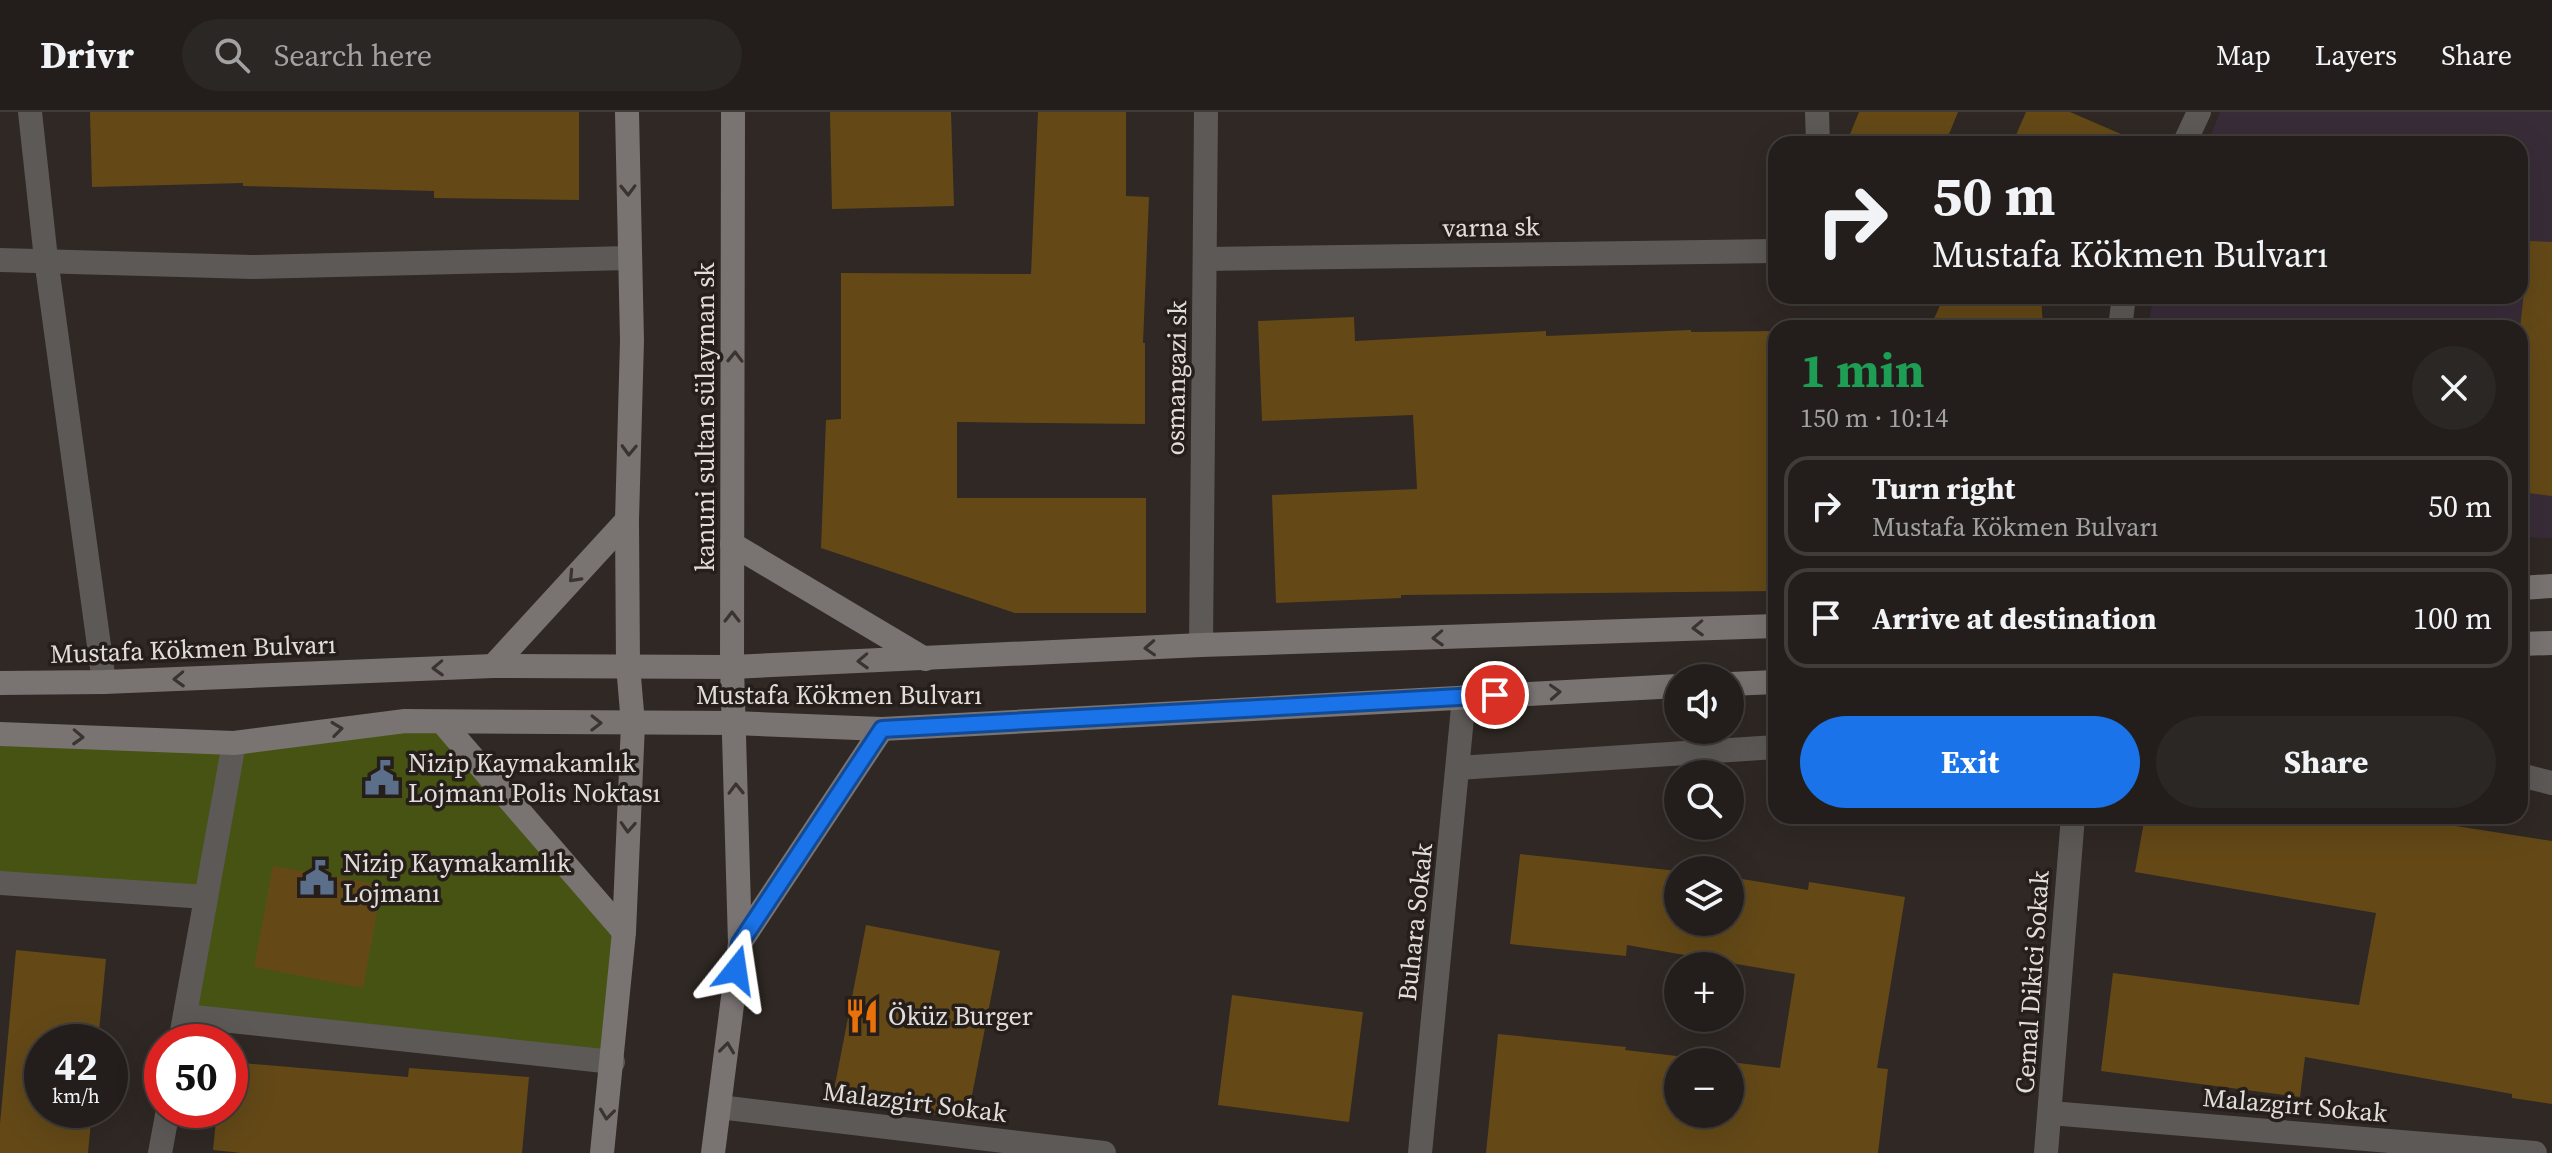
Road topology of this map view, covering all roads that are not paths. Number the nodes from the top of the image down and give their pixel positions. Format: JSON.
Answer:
{"nodes":[{"id":1,"x":30,"y":112,"type":"edge"},
{"id":2,"x":627,"y":112,"type":"edge"},
{"id":3,"x":733,"y":112,"type":"edge"},
{"id":4,"x":1206,"y":112,"type":"edge"},
{"id":5,"x":1817,"y":112,"type":"edge"},
{"id":6,"x":2199,"y":112,"type":"edge"},
{"id":7,"x":1818,"y":136,"type":"edge"},
{"id":8,"x":2188,"y":136,"type":"edge"},
{"id":9,"x":1768,"y":251,"type":"edge"},
{"id":10,"x":629,"y":258,"type":"junction"},
{"id":11,"x":46,"y":259,"type":"junction"},
{"id":12,"x":1206,"y":259,"type":"junction"},
{"id":13,"x":0,"y":260,"type":"edge"},
{"id":14,"x":627,"y":520,"type":"junction"},
{"id":15,"x":732,"y":544,"type":"junction"},
{"id":16,"x":2552,"y":586,"type":"edge"},
{"id":17,"x":2528,"y":588,"type":"edge"},
{"id":18,"x":1768,"y":626,"type":"edge"},
{"id":19,"x":2552,"y":643,"type":"edge"},
{"id":20,"x":2528,"y":644,"type":"edge"},
{"id":21,"x":1201,"y":645,"type":"junction"},
{"id":22,"x":925,"y":659,"type":"junction"},
{"id":23,"x":628,"y":665,"type":"junction"},
{"id":24,"x":493,"y":666,"type":"junction"},
{"id":25,"x":732,"y":667,"type":"junction"},
{"id":26,"x":104,"y":682,"type":"junction"},
{"id":27,"x":1768,"y":682,"type":"edge"},
{"id":28,"x":0,"y":683,"type":"edge"},
{"id":29,"x":1744,"y":683,"type":"edge"},
{"id":30,"x":1664,"y":687,"type":"edge"},
{"id":31,"x":1464,"y":697,"type":"junction"},
{"id":32,"x":442,"y":722,"type":"junction"},
{"id":33,"x":734,"y":723,"type":"junction"},
{"id":34,"x":633,"y":724,"type":"junction"},
{"id":35,"x":882,"y":729,"type":"junction"},
{"id":36,"x":0,"y":734,"type":"edge"},
{"id":37,"x":234,"y":743,"type":"junction"},
{"id":38,"x":1768,"y":748,"type":"edge"},
{"id":39,"x":1458,"y":768,"type":"junction"},
{"id":40,"x":2528,"y":777,"type":"edge"},
{"id":41,"x":2552,"y":783,"type":"edge"},
{"id":42,"x":2072,"y":824,"type":"edge"},
{"id":43,"x":0,"y":883,"type":"edge"},
{"id":44,"x":206,"y":897,"type":"junction"},
{"id":45,"x":624,"y":932,"type":"junction"},
{"id":46,"x":740,"y":943,"type":"junction"},
{"id":47,"x":185,"y":1016,"type":"junction"},
{"id":48,"x":183,"y":1024,"type":"edge"},
{"id":49,"x":613,"y":1062,"type":"junction"},
{"id":50,"x":719,"y":1107,"type":"junction"},
{"id":51,"x":2050,"y":1113,"type":"junction"},
{"id":52,"x":165,"y":1128,"type":"edge"},
{"id":53,"x":160,"y":1153,"type":"edge"},
{"id":54,"x":602,"y":1153,"type":"edge"},
{"id":55,"x":713,"y":1153,"type":"edge"},
{"id":56,"x":1104,"y":1153,"type":"edge"},
{"id":57,"x":1420,"y":1153,"type":"edge"},
{"id":58,"x":2046,"y":1153,"type":"edge"},
{"id":59,"x":2535,"y":1153,"type":"edge"}],
"edges":[{"from":1,"to":11,"type":"street"},
{"from":2,"to":10,"type":"main road","one_way":true},
{"from":15,"to":3,"type":"main road","name":"kanuni sultan sülayman sk","one_way":true},
{"from":4,"to":12,"type":"street","name":"osmangazi sk"},
{"from":5,"to":7,"type":"street"},
{"from":6,"to":8,"type":"street"},
{"from":9,"to":12,"type":"street","name":"varna sk"},
{"from":10,"to":11,"type":"street"},
{"from":10,"to":14,"type":"main road","one_way":true},
{"from":11,"to":13,"type":"street"},
{"from":11,"to":26,"type":"street"},
{"from":12,"to":21,"type":"street","name":"osmangazi sk"},
{"from":14,"to":23,"type":"main road"},
{"from":14,"to":24,"type":"main road","one_way":true},
{"from":15,"to":22,"type":"main road"},
{"from":25,"to":15,"type":"main road","name":"kanuni sultan sülayman sk","one_way":true},
{"from":16,"to":17,"type":"main road"},
{"from":18,"to":21,"type":"main road","name":"Mustafa Kökmen Bulvarı","one_way":true},
{"from":19,"to":20,"type":"main road"},
{"from":21,"to":22,"type":"main road","name":"Mustafa Kökmen Bulvarı","one_way":true},
{"from":22,"to":25,"type":"main road","name":"Mustafa Kökmen Bulvarı","one_way":true},
{"from":23,"to":24,"type":"main road","name":"Mustafa Kökmen Bulvarı"},
{"from":23,"to":25,"type":"main road","name":"Mustafa Kökmen Bulvarı"},
{"from":23,"to":34,"type":"main road"},
{"from":24,"to":26,"type":"main road","name":"Mustafa Kökmen Bulvarı","one_way":true},
{"from":25,"to":33,"type":"main road","name":"kanuni sultan sülayman sk"},
{"from":26,"to":28,"type":"main road","name":"Mustafa Kökmen Bulvarı"},
{"from":27,"to":29,"type":"main road"},
{"from":31,"to":30,"type":"main road","name":"Mustafa Kökmen Bulvarı","one_way":true},
{"from":31,"to":35,"type":"main road","name":"Mustafa Kökmen Bulvarı"},
{"from":31,"to":39,"type":"street","name":"Buhara Sokak"},
{"from":32,"to":34,"type":"main road","name":"Mustafa Kökmen Bulvarı","one_way":true},
{"from":37,"to":32,"type":"main road","name":"Mustafa Kökmen Bulvarı","one_way":true},
{"from":32,"to":45,"type":"main road"},
{"from":33,"to":34,"type":"main road","name":"Mustafa Kökmen Bulvarı"},
{"from":33,"to":35,"type":"main road","name":"Mustafa Kökmen Bulvarı"},
{"from":46,"to":33,"type":"main road","name":"kanuni sultan sülayman sk","one_way":true},
{"from":34,"to":45,"type":"main road","one_way":true},
{"from":35,"to":46,"type":"main road"},
{"from":36,"to":37,"type":"main road","name":"Mustafa Kökmen Bulvarı","one_way":true},
{"from":37,"to":44,"type":"street"},
{"from":38,"to":39,"type":"street"},
{"from":39,"to":57,"type":"street","name":"Buhara Sokak"},
{"from":40,"to":41,"type":"street"},
{"from":42,"to":51,"type":"street","name":"Cemal Dikici Sokak"},
{"from":43,"to":44,"type":"street"},
{"from":44,"to":47,"type":"street"},
{"from":45,"to":49,"type":"main road"},
{"from":50,"to":46,"type":"main road","name":"kanuni sultan sülayman sk","one_way":true},
{"from":47,"to":48,"type":"street"},
{"from":47,"to":49,"type":"street"},
{"from":49,"to":54,"type":"main road","one_way":true},
{"from":50,"to":55,"type":"main road","name":"kanuni sultan sülayman sk"},
{"from":50,"to":56,"type":"street","name":"Malazgirt Sokak"},
{"from":51,"to":58,"type":"street","name":"Cemal Dikici Sokak"},
{"from":51,"to":59,"type":"street","name":"Malazgirt Sokak"},
{"from":52,"to":53,"type":"street"}]}
